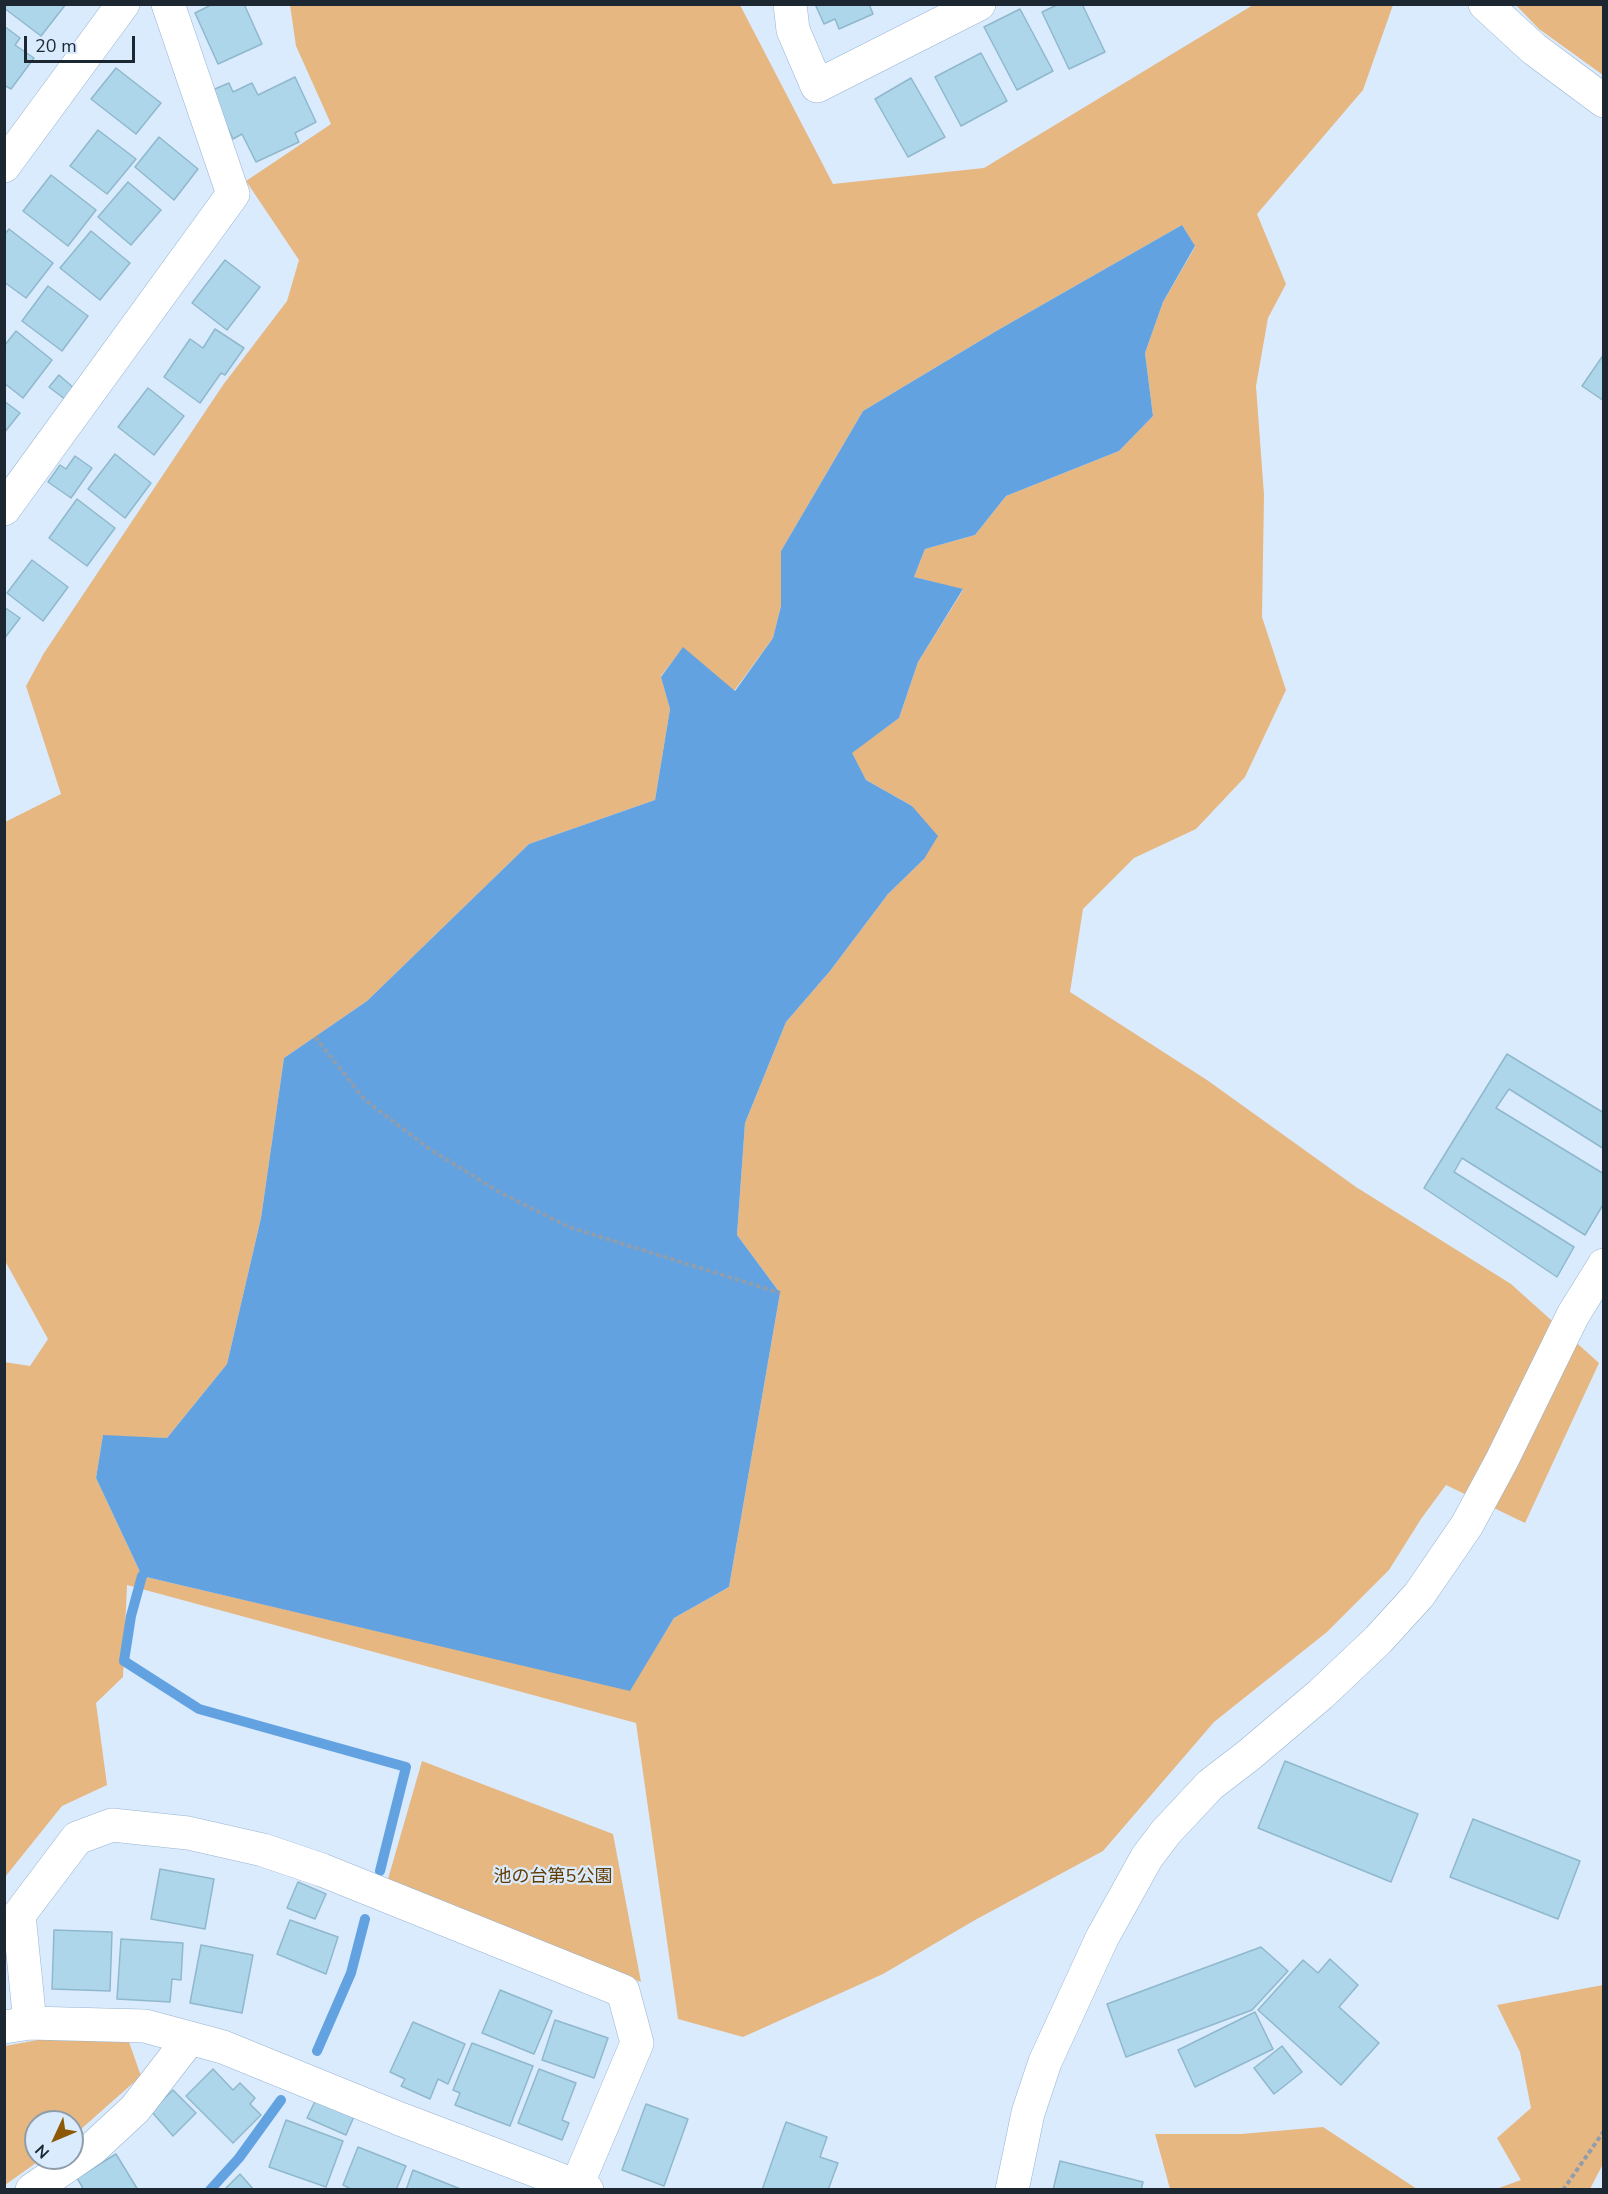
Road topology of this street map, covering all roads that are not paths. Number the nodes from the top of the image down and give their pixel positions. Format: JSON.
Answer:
{"nodes":[{"id":1,"x":123,"y":4,"type":"edge"},
{"id":2,"x":168,"y":4,"type":"edge"},
{"id":3,"x":790,"y":4,"type":"edge"},
{"id":4,"x":980,"y":4,"type":"edge"},
{"id":5,"x":1485,"y":4,"type":"edge"},
{"id":6,"x":1604,"y":101,"type":"edge"},
{"id":7,"x":4,"y":166,"type":"edge"},
{"id":8,"x":4,"y":509,"type":"edge"},
{"id":9,"x":1604,"y":1265,"type":"edge"},
{"id":10,"x":17,"y":2025,"type":"edge"},
{"id":11,"x":190,"y":2038,"type":"junction"},
{"id":12,"x":580,"y":2188,"type":"edge"},
{"id":13,"x":32,"y":2190,"type":"edge"},
{"id":14,"x":1012,"y":2190,"type":"edge"}],
"edges":[{"from":1,"to":7,"type":"street"},
{"from":2,"to":8,"type":"street"},
{"from":3,"to":4,"type":"street"},
{"from":5,"to":6,"type":"street"},
{"from":9,"to":14,"type":"street"},
{"from":10,"to":11,"type":"street"},
{"from":10,"to":12,"type":"street"},
{"from":11,"to":12,"type":"street"},
{"from":11,"to":13,"type":"street"}]}
